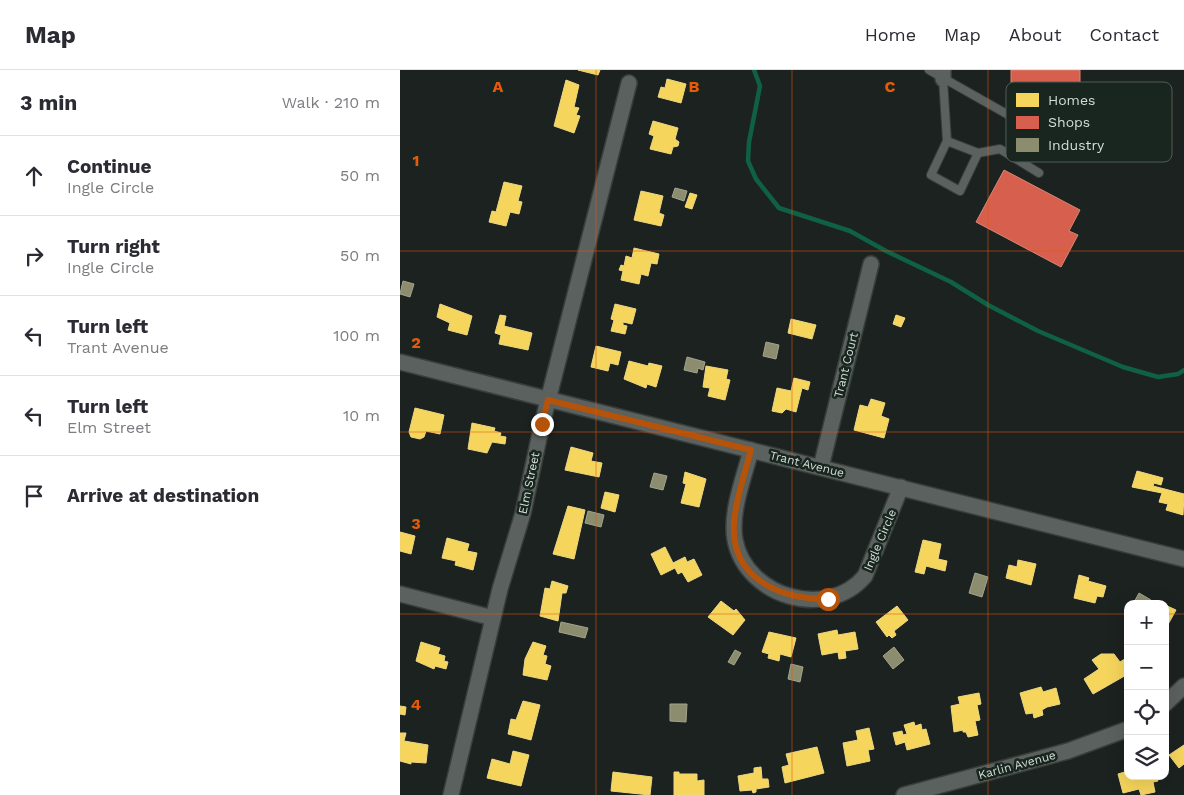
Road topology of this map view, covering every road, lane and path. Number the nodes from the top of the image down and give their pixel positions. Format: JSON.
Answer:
{"nodes":[{"id":1,"x":929,"y":70,"type":"edge"},
{"id":2,"x":943,"y":75,"type":"edge"},
{"id":3,"x":629,"y":83,"type":"dead end"},
{"id":4,"x":1006,"y":113,"type":"edge"},
{"id":5,"x":948,"y":141,"type":"junction"},
{"id":6,"x":978,"y":152,"type":"junction"},
{"id":7,"x":1006,"y":153,"type":"edge"},
{"id":8,"x":1021,"y":162,"type":"edge"},
{"id":9,"x":1039,"y":173,"type":"dead end"},
{"id":10,"x":871,"y":264,"type":"dead end"},
{"id":11,"x":400,"y":362,"type":"edge"},
{"id":12,"x":548,"y":400,"type":"junction"},
{"id":13,"x":751,"y":450,"type":"junction"},
{"id":14,"x":822,"y":467,"type":"junction"},
{"id":15,"x":902,"y":488,"type":"junction"},
{"id":16,"x":1184,"y":559,"type":"edge"},
{"id":17,"x":400,"y":594,"type":"edge"},
{"id":18,"x":493,"y":618,"type":"junction"},
{"id":19,"x":1184,"y":686,"type":"edge"},
{"id":20,"x":1169,"y":700,"type":"edge"},
{"id":21,"x":1124,"y":730,"type":"edge"},
{"id":22,"x":452,"y":795,"type":"edge"},
{"id":23,"x":904,"y":795,"type":"edge"}],
"edges":[{"from":1,"to":2,"type":"lane"},
{"from":2,"to":4,"type":"lane"},
{"from":2,"to":5,"type":"lane"},
{"from":3,"to":12,"type":"street","name":"Elm Street"},
{"from":5,"to":6,"type":"lane"},
{"from":5,"to":6,"type":"lane"},
{"from":6,"to":7,"type":"lane"},
{"from":8,"to":9,"type":"lane"},
{"from":10,"to":14,"type":"street","name":"Trant Court"},
{"from":11,"to":12,"type":"street","name":"Trant Avenue"},
{"from":12,"to":13,"type":"street","name":"Trant Avenue"},
{"from":12,"to":18,"type":"street","name":"Elm Street"},
{"from":13,"to":14,"type":"street","name":"Trant Avenue"},
{"from":13,"to":15,"type":"street","name":"Ingle Circle"},
{"from":14,"to":15,"type":"street","name":"Trant Avenue"},
{"from":15,"to":16,"type":"street","name":"Trant Avenue"},
{"from":17,"to":18,"type":"street"},
{"from":18,"to":22,"type":"street","name":"Elm Street"},
{"from":19,"to":20,"type":"street"},
{"from":21,"to":23,"type":"street","name":"Karlin Avenue"}]}
